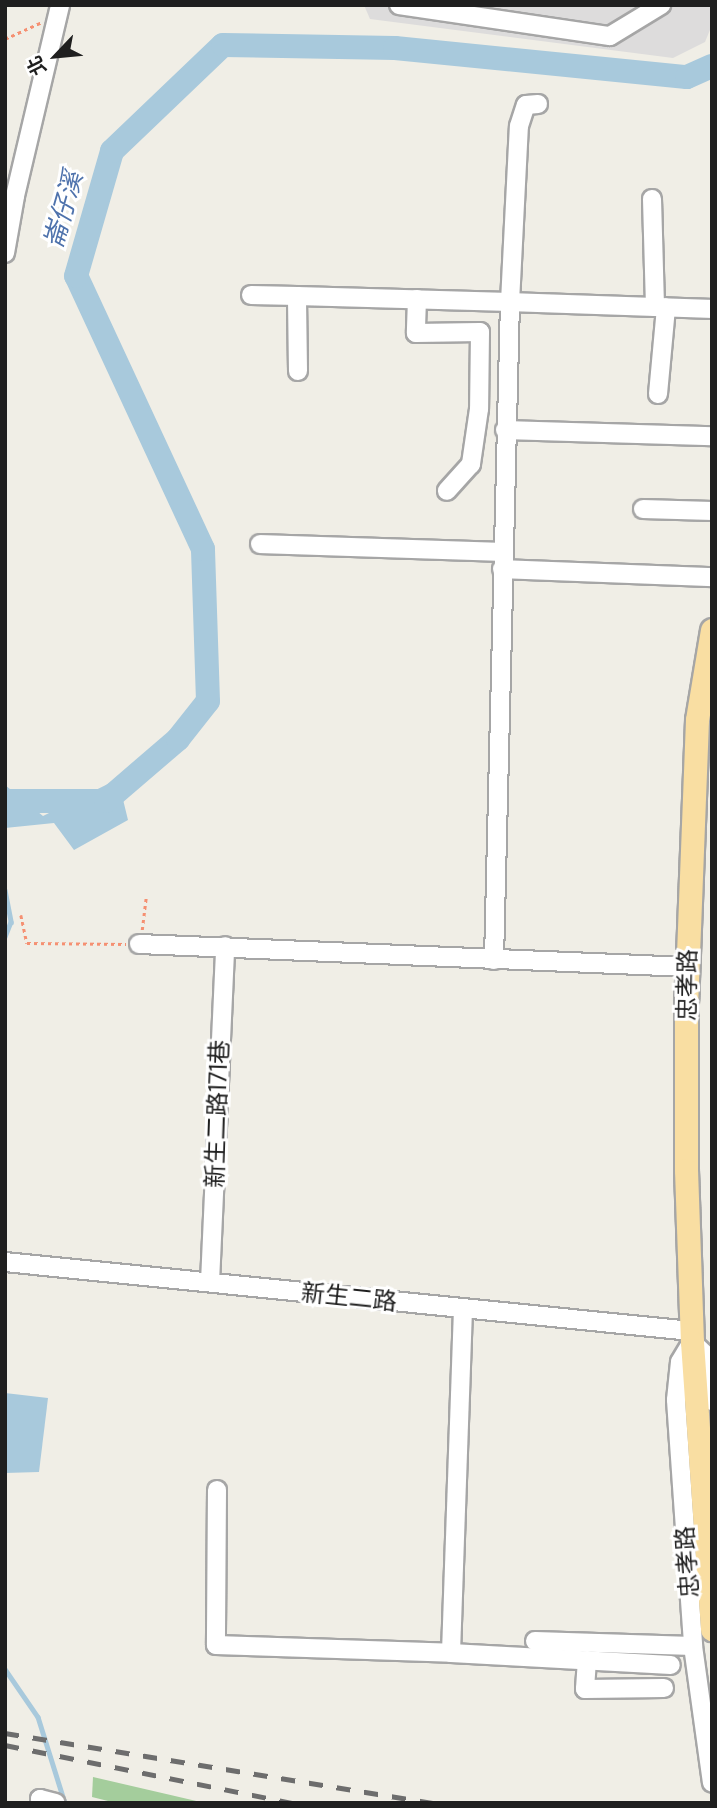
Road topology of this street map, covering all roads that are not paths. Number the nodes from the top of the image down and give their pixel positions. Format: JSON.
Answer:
{"nodes":[{"id":1,"x":399,"y":5,"type":"edge"},
{"id":2,"x":509,"y":5,"type":"edge"},
{"id":3,"x":661,"y":5,"type":"edge"},
{"id":4,"x":59,"y":10,"type":"edge"},
{"id":5,"x":489,"y":18,"type":"junction"},
{"id":6,"x":538,"y":104,"type":"dead end"},
{"id":7,"x":652,"y":199,"type":"dead end"},
{"id":8,"x":5,"y":253,"type":"edge"},
{"id":9,"x":250,"y":295,"type":"dead end"},
{"id":10,"x":297,"y":296,"type":"junction"},
{"id":11,"x":417,"y":299,"type":"junction"},
{"id":12,"x":510,"y":302,"type":"junction"},
{"id":13,"x":661,"y":307,"type":"junction"},
{"id":14,"x":712,"y":309,"type":"edge"},
{"id":15,"x":298,"y":371,"type":"dead end"},
{"id":16,"x":658,"y":394,"type":"dead end"},
{"id":17,"x":505,"y":430,"type":"junction"},
{"id":18,"x":712,"y":436,"type":"edge"},
{"id":19,"x":447,"y":492,"type":"dead end"},
{"id":20,"x":643,"y":509,"type":"dead end"},
{"id":21,"x":712,"y":511,"type":"edge"},
{"id":22,"x":260,"y":544,"type":"dead end"},
{"id":23,"x":503,"y":561,"type":"junction"},
{"id":24,"x":712,"y":577,"type":"edge"},
{"id":25,"x":712,"y":630,"type":"edge"},
{"id":26,"x":704,"y":722,"type":"edge"},
{"id":27,"x":139,"y":944,"type":"road end"},
{"id":28,"x":225,"y":946,"type":"junction"},
{"id":29,"x":494,"y":960,"type":"junction"},
{"id":30,"x":687,"y":967,"type":"junction"},
{"id":31,"x":5,"y":1262,"type":"edge"},
{"id":32,"x":210,"y":1282,"type":"junction"},
{"id":33,"x":463,"y":1309,"type":"junction"},
{"id":34,"x":699,"y":1335,"type":"edge"},
{"id":35,"x":712,"y":1401,"type":"edge"},
{"id":36,"x":217,"y":1490,"type":"dead end"},
{"id":37,"x":712,"y":1629,"type":"edge"},
{"id":38,"x":535,"y":1641,"type":"dead end"},
{"id":39,"x":694,"y":1646,"type":"junction"},
{"id":40,"x":451,"y":1653,"type":"junction"},
{"id":41,"x":587,"y":1660,"type":"junction"},
{"id":42,"x":671,"y":1665,"type":"dead end"},
{"id":43,"x":664,"y":1688,"type":"dead end"},
{"id":44,"x":712,"y":1783,"type":"edge"}],
"edges":[{"from":1,"to":5,"type":"street"},
{"from":2,"to":5,"type":"street"},
{"from":3,"to":5,"type":"street"},
{"from":4,"to":8,"type":"street"},
{"from":6,"to":12,"type":"street"},
{"from":7,"to":13,"type":"street"},
{"from":9,"to":10,"type":"street"},
{"from":10,"to":11,"type":"street"},
{"from":10,"to":15,"type":"street"},
{"from":11,"to":12,"type":"street"},
{"from":11,"to":19,"type":"street"},
{"from":12,"to":13,"type":"street"},
{"from":12,"to":17,"type":"street"},
{"from":13,"to":14,"type":"street"},
{"from":13,"to":16,"type":"street"},
{"from":17,"to":18,"type":"street"},
{"from":17,"to":23,"type":"street"},
{"from":20,"to":21,"type":"street"},
{"from":22,"to":23,"type":"street"},
{"from":23,"to":24,"type":"street"},
{"from":23,"to":29,"type":"street"},
{"from":25,"to":26,"type":"main road","name":"忠孝路"},
{"from":26,"to":30,"type":"main road","name":"忠孝路"},
{"from":27,"to":28,"type":"street"},
{"from":28,"to":29,"type":"street"},
{"from":28,"to":32,"type":"street","name":"新生二路171巷"},
{"from":29,"to":30,"type":"street"},
{"from":30,"to":34,"type":"main road","name":"忠孝路"},
{"from":31,"to":32,"type":"street","name":"新生二路"},
{"from":32,"to":33,"type":"street","name":"新生二路"},
{"from":33,"to":34,"type":"street","name":"新生二路"},
{"from":33,"to":40,"type":"street"},
{"from":34,"to":35,"type":"street","name":"忠孝路"},
{"from":34,"to":37,"type":"main road"},
{"from":34,"to":39,"type":"street","name":"忠孝路"},
{"from":36,"to":40,"type":"street"},
{"from":38,"to":39,"type":"street"},
{"from":39,"to":44,"type":"street","name":"忠孝路"},
{"from":40,"to":41,"type":"street"},
{"from":41,"to":42,"type":"street"},
{"from":41,"to":43,"type":"street"}]}
